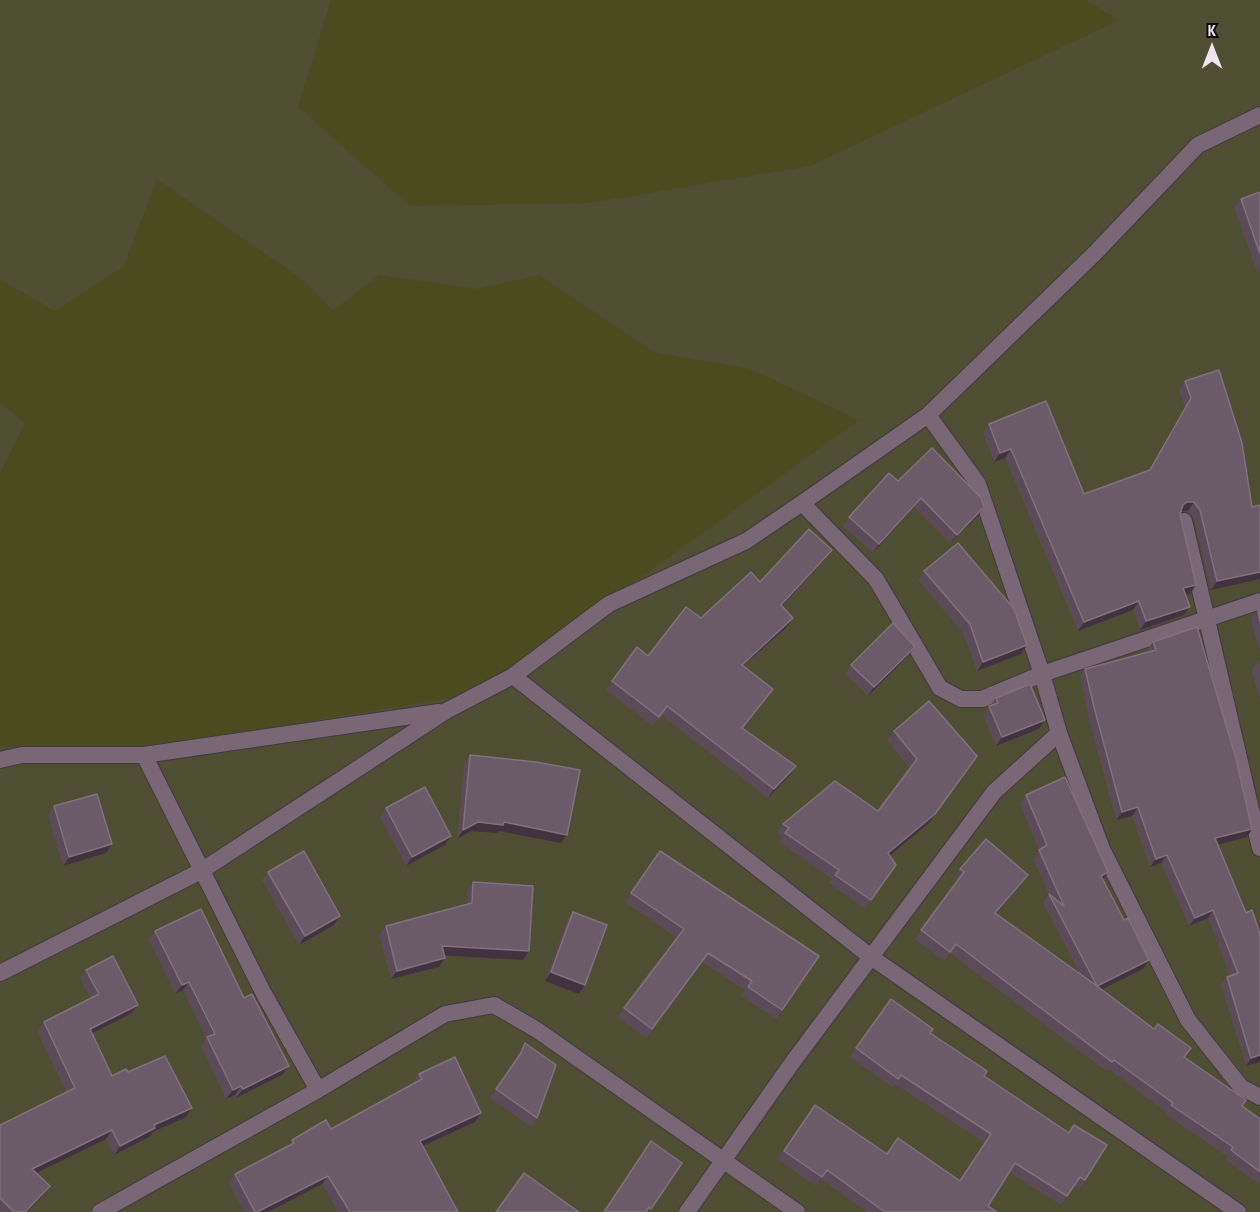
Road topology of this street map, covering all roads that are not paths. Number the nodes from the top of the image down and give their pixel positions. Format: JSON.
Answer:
{"nodes":[{"id":1,"x":1260,"y":115,"type":"edge"},
{"id":2,"x":928,"y":414,"type":"junction"},
{"id":3,"x":802,"y":503,"type":"junction"},
{"id":4,"x":1184,"y":521,"type":"edge"},
{"id":5,"x":1260,"y":601,"type":"edge"},
{"id":6,"x":1207,"y":618,"type":"junction"},
{"id":7,"x":1042,"y":674,"type":"junction"},
{"id":8,"x":513,"y":676,"type":"junction"},
{"id":9,"x":446,"y":711,"type":"junction"},
{"id":10,"x":1059,"y":733,"type":"junction"},
{"id":11,"x":144,"y":755,"type":"junction"},
{"id":12,"x":0,"y":760,"type":"edge"},
{"id":13,"x":1260,"y":848,"type":"edge"},
{"id":14,"x":201,"y":872,"type":"junction"},
{"id":15,"x":872,"y":957,"type":"junction"},
{"id":16,"x":0,"y":973,"type":"edge"},
{"id":17,"x":318,"y":1090,"type":"junction"},
{"id":18,"x":1260,"y":1097,"type":"edge"},
{"id":19,"x":722,"y":1160,"type":"junction"},
{"id":20,"x":100,"y":1212,"type":"edge"},
{"id":21,"x":687,"y":1212,"type":"edge"},
{"id":22,"x":797,"y":1212,"type":"edge"},
{"id":23,"x":1238,"y":1212,"type":"edge"}],
"edges":[{"from":1,"to":2,"type":"street"},
{"from":2,"to":3,"type":"street"},
{"from":2,"to":7,"type":"street"},
{"from":3,"to":7,"type":"street"},
{"from":3,"to":8,"type":"street"},
{"from":4,"to":6,"type":"street"},
{"from":5,"to":6,"type":"street"},
{"from":6,"to":7,"type":"street"},
{"from":6,"to":13,"type":"street"},
{"from":7,"to":10,"type":"street"},
{"from":8,"to":9,"type":"street"},
{"from":8,"to":15,"type":"street"},
{"from":9,"to":11,"type":"street"},
{"from":9,"to":14,"type":"street"},
{"from":10,"to":15,"type":"street"},
{"from":10,"to":18,"type":"street"},
{"from":11,"to":12,"type":"street"},
{"from":11,"to":14,"type":"street"},
{"from":14,"to":16,"type":"street"},
{"from":14,"to":17,"type":"street"},
{"from":15,"to":19,"type":"street"},
{"from":15,"to":23,"type":"street"},
{"from":17,"to":19,"type":"street"},
{"from":17,"to":20,"type":"street"},
{"from":19,"to":21,"type":"street"},
{"from":19,"to":22,"type":"street"}]}
